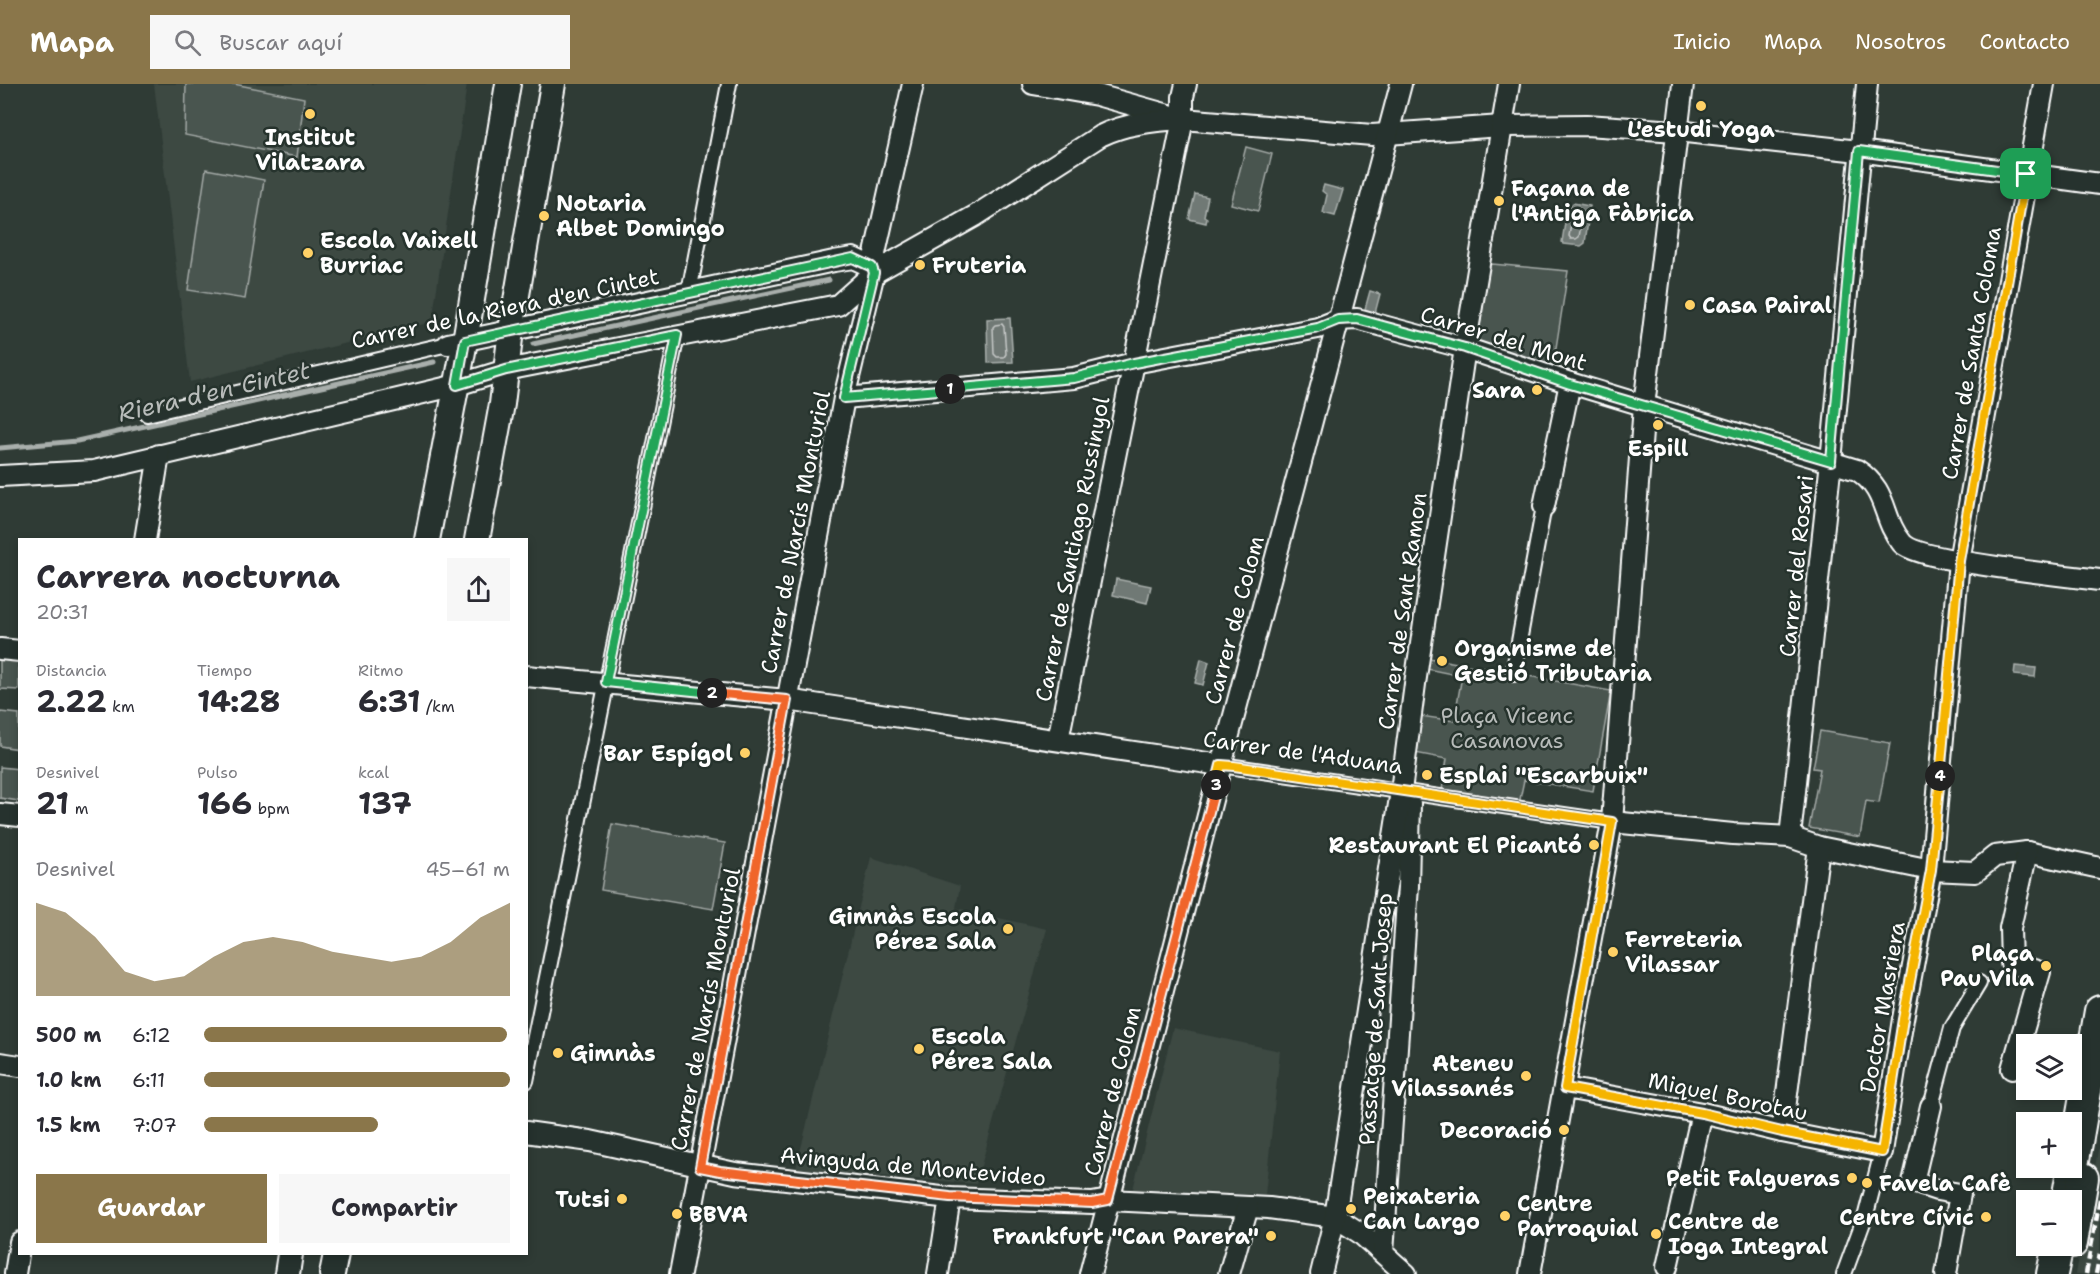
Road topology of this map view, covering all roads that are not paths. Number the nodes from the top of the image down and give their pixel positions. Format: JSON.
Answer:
{"nodes":[{"id":1,"x":508,"y":84,"type":"edge"},
{"id":2,"x":554,"y":84,"type":"edge"},
{"id":3,"x":729,"y":84,"type":"edge"},
{"id":4,"x":913,"y":84,"type":"edge"},
{"id":5,"x":1033,"y":84,"type":"edge"},
{"id":6,"x":1186,"y":84,"type":"edge"},
{"id":7,"x":1401,"y":84,"type":"edge"},
{"id":8,"x":1509,"y":84,"type":"edge"},
{"id":9,"x":1683,"y":84,"type":"edge"},
{"id":10,"x":1867,"y":84,"type":"edge"},
{"id":11,"x":2044,"y":84,"type":"edge"},
{"id":12,"x":1183,"y":119,"type":"junction"},
{"id":13,"x":1502,"y":126,"type":"junction"},
{"id":14,"x":1677,"y":131,"type":"junction"},
{"id":15,"x":1389,"y":134,"type":"junction"},
{"id":16,"x":1859,"y":151,"type":"junction"},
{"id":17,"x":2026,"y":174,"type":"junction"},
{"id":18,"x":2100,"y":184,"type":"edge"},
{"id":19,"x":873,"y":270,"type":"junction"},
{"id":20,"x":689,"y":292,"type":"junction"},
{"id":21,"x":1338,"y":320,"type":"junction"},
{"id":22,"x":511,"y":330,"type":"junction"},
{"id":23,"x":677,"y":335,"type":"junction"},
{"id":24,"x":457,"y":342,"type":"junction"},
{"id":25,"x":1465,"y":348,"type":"junction"},
{"id":26,"x":1134,"y":363,"type":"junction"},
{"id":27,"x":506,"y":370,"type":"junction"},
{"id":28,"x":1570,"y":384,"type":"junction"},
{"id":29,"x":457,"y":385,"type":"junction"},
{"id":30,"x":844,"y":398,"type":"junction"},
{"id":31,"x":1644,"y":406,"type":"junction"},
{"id":32,"x":147,"y":414,"type":"dead end"},
{"id":33,"x":159,"y":455,"type":"junction"},
{"id":34,"x":1831,"y":461,"type":"junction"},
{"id":35,"x":0,"y":476,"type":"edge"},
{"id":36,"x":1544,"y":506,"type":"joint"},
{"id":37,"x":145,"y":538,"type":"edge"},
{"id":38,"x":427,"y":538,"type":"edge"},
{"id":39,"x":477,"y":538,"type":"edge"},
{"id":40,"x":1959,"y":561,"type":"junction"},
{"id":41,"x":2100,"y":580,"type":"edge"},
{"id":42,"x":0,"y":649,"type":"edge"},
{"id":43,"x":18,"y":651,"type":"edge"},
{"id":44,"x":1514,"y":674,"type":"dead end"},
{"id":45,"x":528,"y":676,"type":"edge"},
{"id":46,"x":606,"y":682,"type":"junction"},
{"id":47,"x":787,"y":700,"type":"junction"},
{"id":48,"x":1058,"y":740,"type":"junction"},
{"id":49,"x":1221,"y":765,"type":"junction"},
{"id":50,"x":1401,"y":791,"type":"junction"},
{"id":51,"x":0,"y":814,"type":"edge"},
{"id":52,"x":18,"y":816,"type":"edge"},
{"id":53,"x":1612,"y":822,"type":"junction"},
{"id":54,"x":1790,"y":837,"type":"junction"},
{"id":55,"x":1820,"y":847,"type":"junction"},
{"id":56,"x":2027,"y":852,"type":"junction"},
{"id":57,"x":2100,"y":868,"type":"edge"},
{"id":58,"x":1931,"y":870,"type":"junction"},
{"id":59,"x":1979,"y":983,"type":"dead end"},
{"id":60,"x":2100,"y":1011,"type":"edge"},
{"id":61,"x":0,"y":1063,"type":"edge"},
{"id":62,"x":18,"y":1066,"type":"edge"},
{"id":63,"x":2012,"y":1070,"type":"dead end"},
{"id":64,"x":528,"y":1072,"type":"edge"},
{"id":65,"x":2100,"y":1086,"type":"edge"},
{"id":66,"x":1565,"y":1088,"type":"junction"},
{"id":67,"x":1931,"y":1106,"type":"joint"},
{"id":68,"x":1702,"y":1113,"type":"junction"},
{"id":69,"x":528,"y":1132,"type":"edge"},
{"id":70,"x":1782,"y":1132,"type":"junction"},
{"id":71,"x":1882,"y":1152,"type":"junction"},
{"id":72,"x":700,"y":1167,"type":"junction"},
{"id":73,"x":2069,"y":1190,"type":"edge"},
{"id":74,"x":2081,"y":1190,"type":"edge"},
{"id":75,"x":950,"y":1197,"type":"junction"},
{"id":76,"x":1108,"y":1200,"type":"junction"},
{"id":77,"x":1248,"y":1207,"type":"junction"},
{"id":78,"x":1335,"y":1217,"type":"junction"},
{"id":79,"x":1383,"y":1253,"type":"junction"},
{"id":80,"x":18,"y":1255,"type":"edge"},
{"id":81,"x":290,"y":1255,"type":"edge"},
{"id":82,"x":336,"y":1255,"type":"edge"},
{"id":83,"x":2056,"y":1256,"type":"edge"},
{"id":84,"x":2069,"y":1256,"type":"edge"},
{"id":85,"x":1667,"y":1267,"type":"dead end"},
{"id":86,"x":1844,"y":1273,"type":"edge"},
{"id":87,"x":15,"y":1274,"type":"edge"},
{"id":88,"x":287,"y":1274,"type":"edge"},
{"id":89,"x":332,"y":1274,"type":"edge"},
{"id":90,"x":680,"y":1274,"type":"edge"},
{"id":91,"x":938,"y":1274,"type":"edge"},
{"id":92,"x":1090,"y":1274,"type":"edge"},
{"id":93,"x":1229,"y":1274,"type":"edge"},
{"id":94,"x":1321,"y":1274,"type":"edge"},
{"id":95,"x":1406,"y":1274,"type":"edge"},
{"id":96,"x":1530,"y":1274,"type":"edge"},
{"id":97,"x":1946,"y":1274,"type":"edge"},
{"id":98,"x":2052,"y":1274,"type":"edge"},
{"id":99,"x":2066,"y":1274,"type":"edge"}],
"edges":[{"from":1,"to":24,"type":"street"},
{"from":2,"to":22,"type":"street"},
{"from":3,"to":20,"type":"street"},
{"from":4,"to":19,"type":"street","name":"Carrer de Narcís Monturiol"},
{"from":5,"to":12,"type":"street"},
{"from":6,"to":12,"type":"street","name":"Carrer de Santiago Russinyol"},
{"from":7,"to":15,"type":"street","name":"Carrer de Colom"},
{"from":8,"to":13,"type":"street","name":"Carrer de Sant Ramon"},
{"from":9,"to":14,"type":"street"},
{"from":10,"to":16,"type":"street","name":"Carrer del Rosari"},
{"from":11,"to":17,"type":"street","name":"Carrer de Santa Coloma"},
{"from":12,"to":15,"type":"street"},
{"from":12,"to":19,"type":"street"},
{"from":12,"to":26,"type":"street","name":"Carrer de Santiago Russinyol"},
{"from":13,"to":14,"type":"street"},
{"from":13,"to":15,"type":"street"},
{"from":13,"to":25,"type":"street","name":"Carrer de Sant Ramon"},
{"from":14,"to":16,"type":"street"},
{"from":14,"to":31,"type":"street"},
{"from":15,"to":21,"type":"street","name":"Carrer de Colom"},
{"from":16,"to":17,"type":"street"},
{"from":16,"to":34,"type":"street","name":"Carrer del Rosari"},
{"from":17,"to":18,"type":"street"},
{"from":17,"to":40,"type":"street","name":"Carrer de Santa Coloma"},
{"from":19,"to":20,"type":"street","name":"Carrer de la Riera d'en Cintet"},
{"from":19,"to":23,"type":"street"},
{"from":19,"to":30,"type":"street","name":"Carrer de Narcís Monturiol"},
{"from":20,"to":22,"type":"street","name":"Carrer de la Riera d'en Cintet"},
{"from":21,"to":25,"type":"street","name":"Carrer del Mont"},
{"from":21,"to":26,"type":"street","name":"Carrer del Mont"},
{"from":21,"to":49,"type":"street","name":"Carrer de Colom"},
{"from":22,"to":24,"type":"street","name":"Carrer de la Riera d'en Cintet"},
{"from":22,"to":27,"type":"street"},
{"from":23,"to":27,"type":"street"},
{"from":23,"to":46,"type":"street"},
{"from":24,"to":29,"type":"street"},
{"from":24,"to":32,"type":"street","name":"Carrer de la Riera d'en Cintet"},
{"from":25,"to":28,"type":"street","name":"Carrer del Mont"},
{"from":25,"to":50,"type":"street","name":"Carrer de Sant Ramon"},
{"from":26,"to":30,"type":"street","name":"Carrer del Mont"},
{"from":26,"to":48,"type":"street","name":"Carrer de Santiago Russinyol"},
{"from":27,"to":29,"type":"street"},
{"from":27,"to":39,"type":"street"},
{"from":28,"to":31,"type":"street","name":"Carrer del Mont"},
{"from":28,"to":36,"type":"street"},
{"from":29,"to":33,"type":"street"},
{"from":29,"to":38,"type":"street"},
{"from":30,"to":47,"type":"street","name":"Carrer de Narcís Monturiol"},
{"from":31,"to":34,"type":"street","name":"Carrer del Mont"},
{"from":31,"to":53,"type":"street"},
{"from":33,"to":35,"type":"street"},
{"from":33,"to":37,"type":"street"},
{"from":34,"to":40,"type":"street","name":"Carrer del Mont"},
{"from":34,"to":54,"type":"street","name":"Carrer del Rosari"},
{"from":36,"to":44,"type":"street"},
{"from":40,"to":41,"type":"street","name":"Carrer del Mont"},
{"from":40,"to":58,"type":"street","name":"Carrer de Santa Coloma"},
{"from":42,"to":43,"type":"street"},
{"from":45,"to":46,"type":"street","name":"Carrer de l'Aduana"},
{"from":46,"to":47,"type":"street","name":"Carrer de l'Aduana"},
{"from":46,"to":64,"type":"street"},
{"from":47,"to":48,"type":"street","name":"Carrer de l'Aduana"},
{"from":47,"to":72,"type":"street","name":"Carrer de Narcís Monturiol"},
{"from":48,"to":49,"type":"street","name":"Carrer de l'Aduana"},
{"from":49,"to":50,"type":"street","name":"Carrer de l'Aduana"},
{"from":49,"to":76,"type":"street","name":"Carrer de Colom"},
{"from":50,"to":53,"type":"street","name":"Carrer de l'Aduana"},
{"from":50,"to":78,"type":"street","name":"Carrer de Sant Ramon"},
{"from":50,"to":79,"type":"street","name":"Passatge de Sant Josep"},
{"from":51,"to":52,"type":"street"},
{"from":53,"to":54,"type":"street","name":"Carrer de l'Aduana"},
{"from":53,"to":66,"type":"street"},
{"from":54,"to":55,"type":"street","name":"Carrer de l'Aduana"},
{"from":55,"to":58,"type":"street","name":"Carrer de l'Aduana"},
{"from":55,"to":70,"type":"street"},
{"from":56,"to":57,"type":"street","name":"Carrer de l'Aduana"},
{"from":56,"to":58,"type":"street","name":"Carrer de l'Aduana"},
{"from":56,"to":63,"type":"street"},
{"from":58,"to":71,"type":"street","name":"Doctor Masriera"},
{"from":59,"to":67,"type":"street"},
{"from":60,"to":73,"type":"main road"},
{"from":61,"to":62,"type":"street"},
{"from":65,"to":74,"type":"main road"},
{"from":66,"to":68,"type":"street","name":"Miquel Borotau"},
{"from":66,"to":96,"type":"street"},
{"from":67,"to":97,"type":"street"},
{"from":68,"to":70,"type":"street","name":"Miquel Borotau"},
{"from":68,"to":85,"type":"street"},
{"from":69,"to":72,"type":"street","name":"Avinguda de Montevideo"},
{"from":70,"to":71,"type":"street","name":"Miquel Borotau"},
{"from":71,"to":86,"type":"street"},
{"from":72,"to":75,"type":"street","name":"Avinguda de Montevideo"},
{"from":72,"to":90,"type":"street","name":"Carrer de Narcís Monturiol"},
{"from":75,"to":76,"type":"street","name":"Avinguda de Montevideo"},
{"from":75,"to":91,"type":"street"},
{"from":76,"to":77,"type":"street","name":"Avinguda de Montevideo"},
{"from":76,"to":92,"type":"street","name":"Carrer de Colom"},
{"from":77,"to":78,"type":"street","name":"Avinguda de Montevideo"},
{"from":77,"to":93,"type":"street"},
{"from":78,"to":79,"type":"street"},
{"from":78,"to":94,"type":"street","name":"Carrer de Sant Ramon"},
{"from":79,"to":95,"type":"street"},
{"from":80,"to":87,"type":"street"},
{"from":81,"to":88,"type":"street"},
{"from":82,"to":89,"type":"street"},
{"from":83,"to":98,"type":"main road"},
{"from":84,"to":99,"type":"main road"}]}
